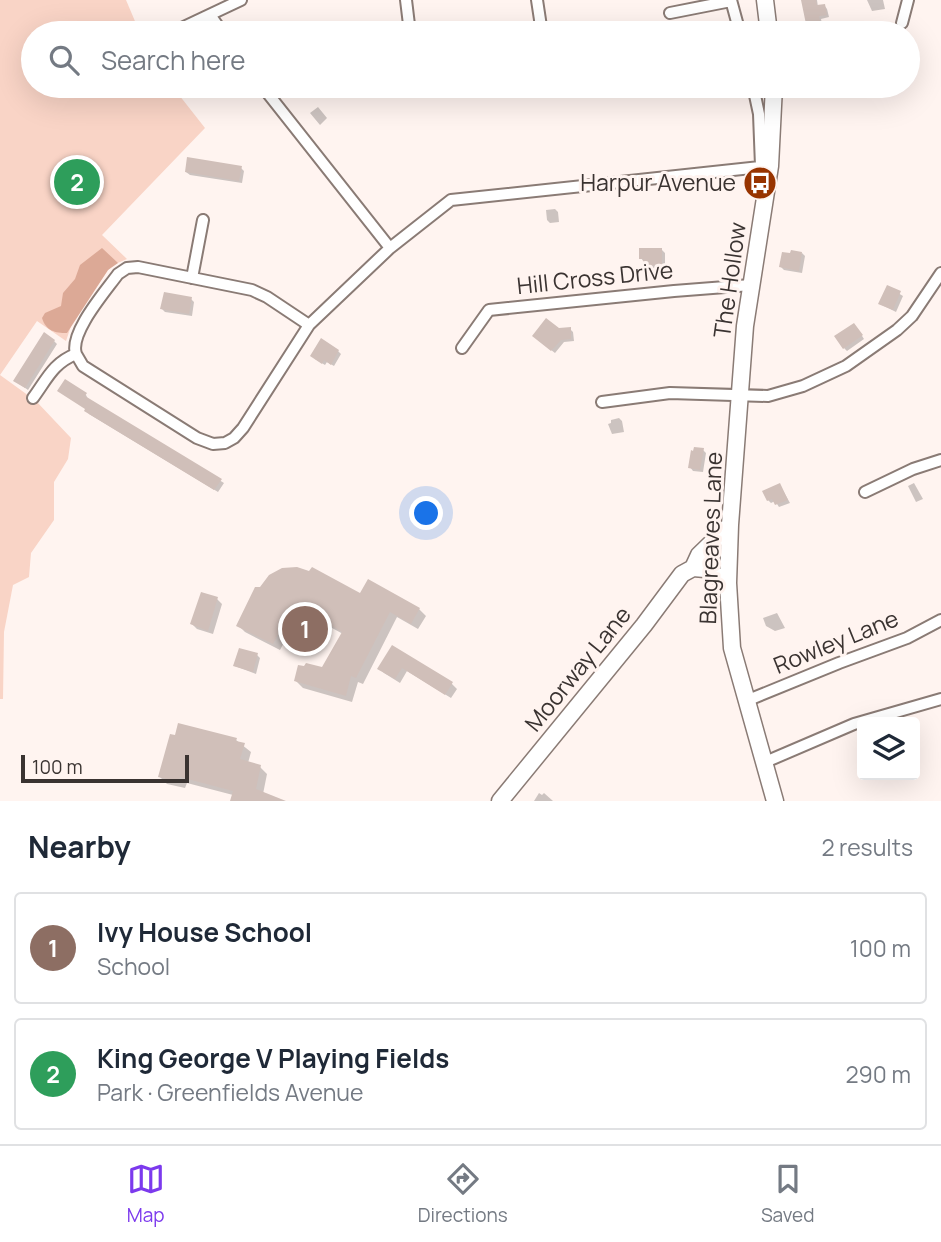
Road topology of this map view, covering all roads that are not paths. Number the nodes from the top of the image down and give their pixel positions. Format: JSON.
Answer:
{"nodes":[{"id":1,"x":241,"y":0,"type":"edge"},
{"id":2,"x":406,"y":0,"type":"edge"},
{"id":3,"x":537,"y":0,"type":"edge"},
{"id":4,"x":731,"y":0,"type":"edge"},
{"id":5,"x":765,"y":0,"type":"edge"},
{"id":6,"x":908,"y":0,"type":"edge"},
{"id":7,"x":670,"y":13,"type":"dead end"},
{"id":8,"x":210,"y":15,"type":"junction"},
{"id":9,"x":197,"y":21,"type":"edge"},
{"id":10,"x":214,"y":21,"type":"edge"},
{"id":11,"x":409,"y":21,"type":"edge"},
{"id":12,"x":540,"y":21,"type":"edge"},
{"id":13,"x":737,"y":21,"type":"edge"},
{"id":14,"x":768,"y":21,"type":"edge"},
{"id":15,"x":903,"y":21,"type":"edge"},
{"id":16,"x":271,"y":98,"type":"edge"},
{"id":17,"x":756,"y":98,"type":"edge"},
{"id":18,"x":773,"y":98,"type":"edge"},
{"id":19,"x":766,"y":166,"type":"junction"},
{"id":20,"x":203,"y":220,"type":"dead end"},
{"id":21,"x":390,"y":248,"type":"junction"},
{"id":22,"x":192,"y":278,"type":"junction"},
{"id":23,"x":939,"y":281,"type":"edge"},
{"id":24,"x":751,"y":285,"type":"junction"},
{"id":25,"x":309,"y":324,"type":"junction"},
{"id":26,"x":462,"y":348,"type":"dead end"},
{"id":27,"x":76,"y":354,"type":"junction"},
{"id":28,"x":740,"y":396,"type":"junction"},
{"id":29,"x":33,"y":398,"type":"dead end"},
{"id":30,"x":601,"y":402,"type":"dead end"},
{"id":31,"x":941,"y":460,"type":"edge"},
{"id":32,"x":865,"y":492,"type":"dead end"},
{"id":33,"x":730,"y":525,"type":"junction"},
{"id":34,"x":693,"y":568,"type":"junction"},
{"id":35,"x":727,"y":583,"type":"junction"},
{"id":36,"x":941,"y":620,"type":"edge"},
{"id":37,"x":941,"y":699,"type":"edge"},
{"id":38,"x":746,"y":701,"type":"junction"},
{"id":39,"x":763,"y":763,"type":"junction"},
{"id":40,"x":500,"y":801,"type":"edge"},
{"id":41,"x":775,"y":801,"type":"edge"}],
"edges":[{"from":1,"to":8,"type":"street"},
{"from":2,"to":11,"type":"street"},
{"from":3,"to":12,"type":"street"},
{"from":4,"to":7,"type":"street"},
{"from":4,"to":13,"type":"street"},
{"from":5,"to":14,"type":"street"},
{"from":6,"to":15,"type":"street"},
{"from":8,"to":9,"type":"street"},
{"from":8,"to":10,"type":"street"},
{"from":16,"to":21,"type":"street"},
{"from":17,"to":19,"type":"street"},
{"from":18,"to":19,"type":"street","name":"The Hollow"},
{"from":19,"to":21,"type":"street"},
{"from":19,"to":24,"type":"street","name":"The Hollow"},
{"from":20,"to":22,"type":"street"},
{"from":21,"to":25,"type":"street"},
{"from":22,"to":25,"type":"street"},
{"from":22,"to":27,"type":"street"},
{"from":23,"to":28,"type":"street"},
{"from":24,"to":26,"type":"street","name":"Hill Cross Drive"},
{"from":24,"to":28,"type":"street","name":"The Hollow"},
{"from":25,"to":27,"type":"street"},
{"from":27,"to":29,"type":"street"},
{"from":28,"to":30,"type":"street"},
{"from":28,"to":33,"type":"street","name":"Blagreaves Lane"},
{"from":31,"to":32,"type":"street"},
{"from":33,"to":34,"type":"street","name":"Moorway Lane"},
{"from":33,"to":35,"type":"street","name":"Blagreaves Lane"},
{"from":34,"to":35,"type":"street"},
{"from":34,"to":40,"type":"street","name":"Moorway Lane"},
{"from":35,"to":38,"type":"street","name":"Blagreaves Lane"},
{"from":36,"to":38,"type":"street","name":"Rowley Lane"},
{"from":37,"to":39,"type":"street"},
{"from":38,"to":39,"type":"street","name":"Blagreaves Lane"},
{"from":39,"to":41,"type":"street","name":"Blagreaves Lane"}]}
